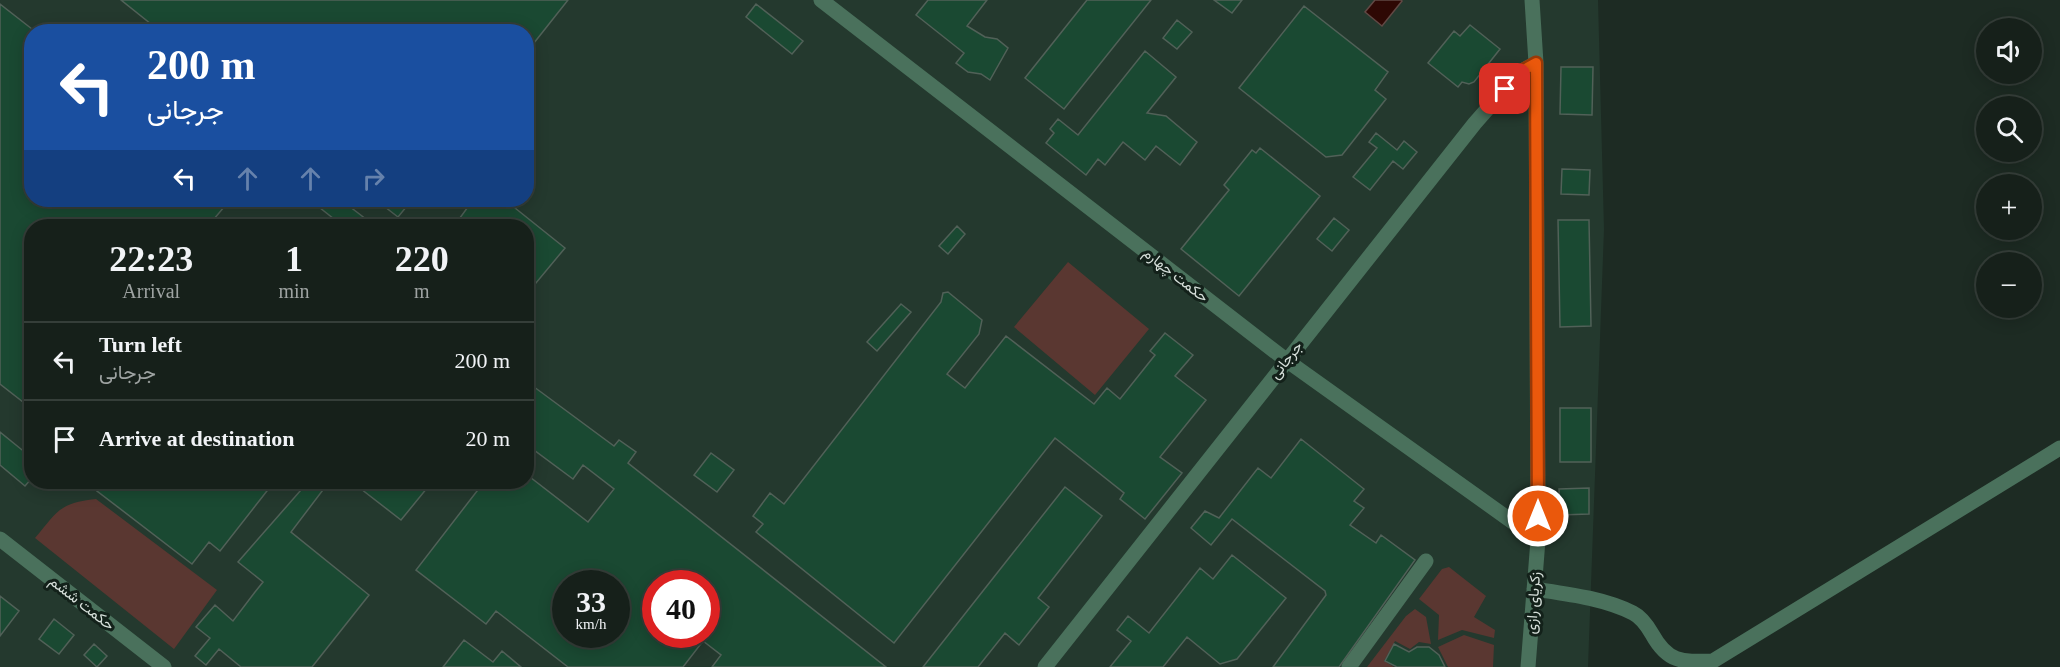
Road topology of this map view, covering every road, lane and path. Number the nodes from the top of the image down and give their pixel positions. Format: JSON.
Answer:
{"nodes":[{"id":1,"x":821,"y":0,"type":"edge"},
{"id":2,"x":1532,"y":0,"type":"edge"},
{"id":3,"x":1536,"y":63,"type":"junction"},
{"id":4,"x":1286,"y":360,"type":"junction"},
{"id":5,"x":2060,"y":448,"type":"edge"},
{"id":6,"x":0,"y":539,"type":"edge"},
{"id":7,"x":1538,"y":540,"type":"junction"},
{"id":8,"x":1426,"y":561,"type":"dead end"},
{"id":9,"x":1534,"y":589,"type":"junction"},
{"id":10,"x":164,"y":667,"type":"edge"},
{"id":11,"x":1045,"y":667,"type":"edge"},
{"id":12,"x":1349,"y":667,"type":"edge"},
{"id":13,"x":1528,"y":667,"type":"edge"}],
"edges":[{"from":1,"to":4,"type":"street","name":"حکمت چهارم"},
{"from":2,"to":3,"type":"street","name":"زکریای رازی"},
{"from":3,"to":4,"type":"street","name":"جرجانی"},
{"from":3,"to":7,"type":"street","name":"زکریای رازی"},
{"from":4,"to":7,"type":"street","name":"حکمت چهارم"},
{"from":4,"to":11,"type":"street","name":"جرجانی"},
{"from":5,"to":9,"type":"street"},
{"from":6,"to":10,"type":"street","name":"حکمت ششم"},
{"from":7,"to":9,"type":"street","name":"زکریای رازی"},
{"from":8,"to":12,"type":"street"},
{"from":9,"to":13,"type":"street","name":"زکریای رازی"}]}
